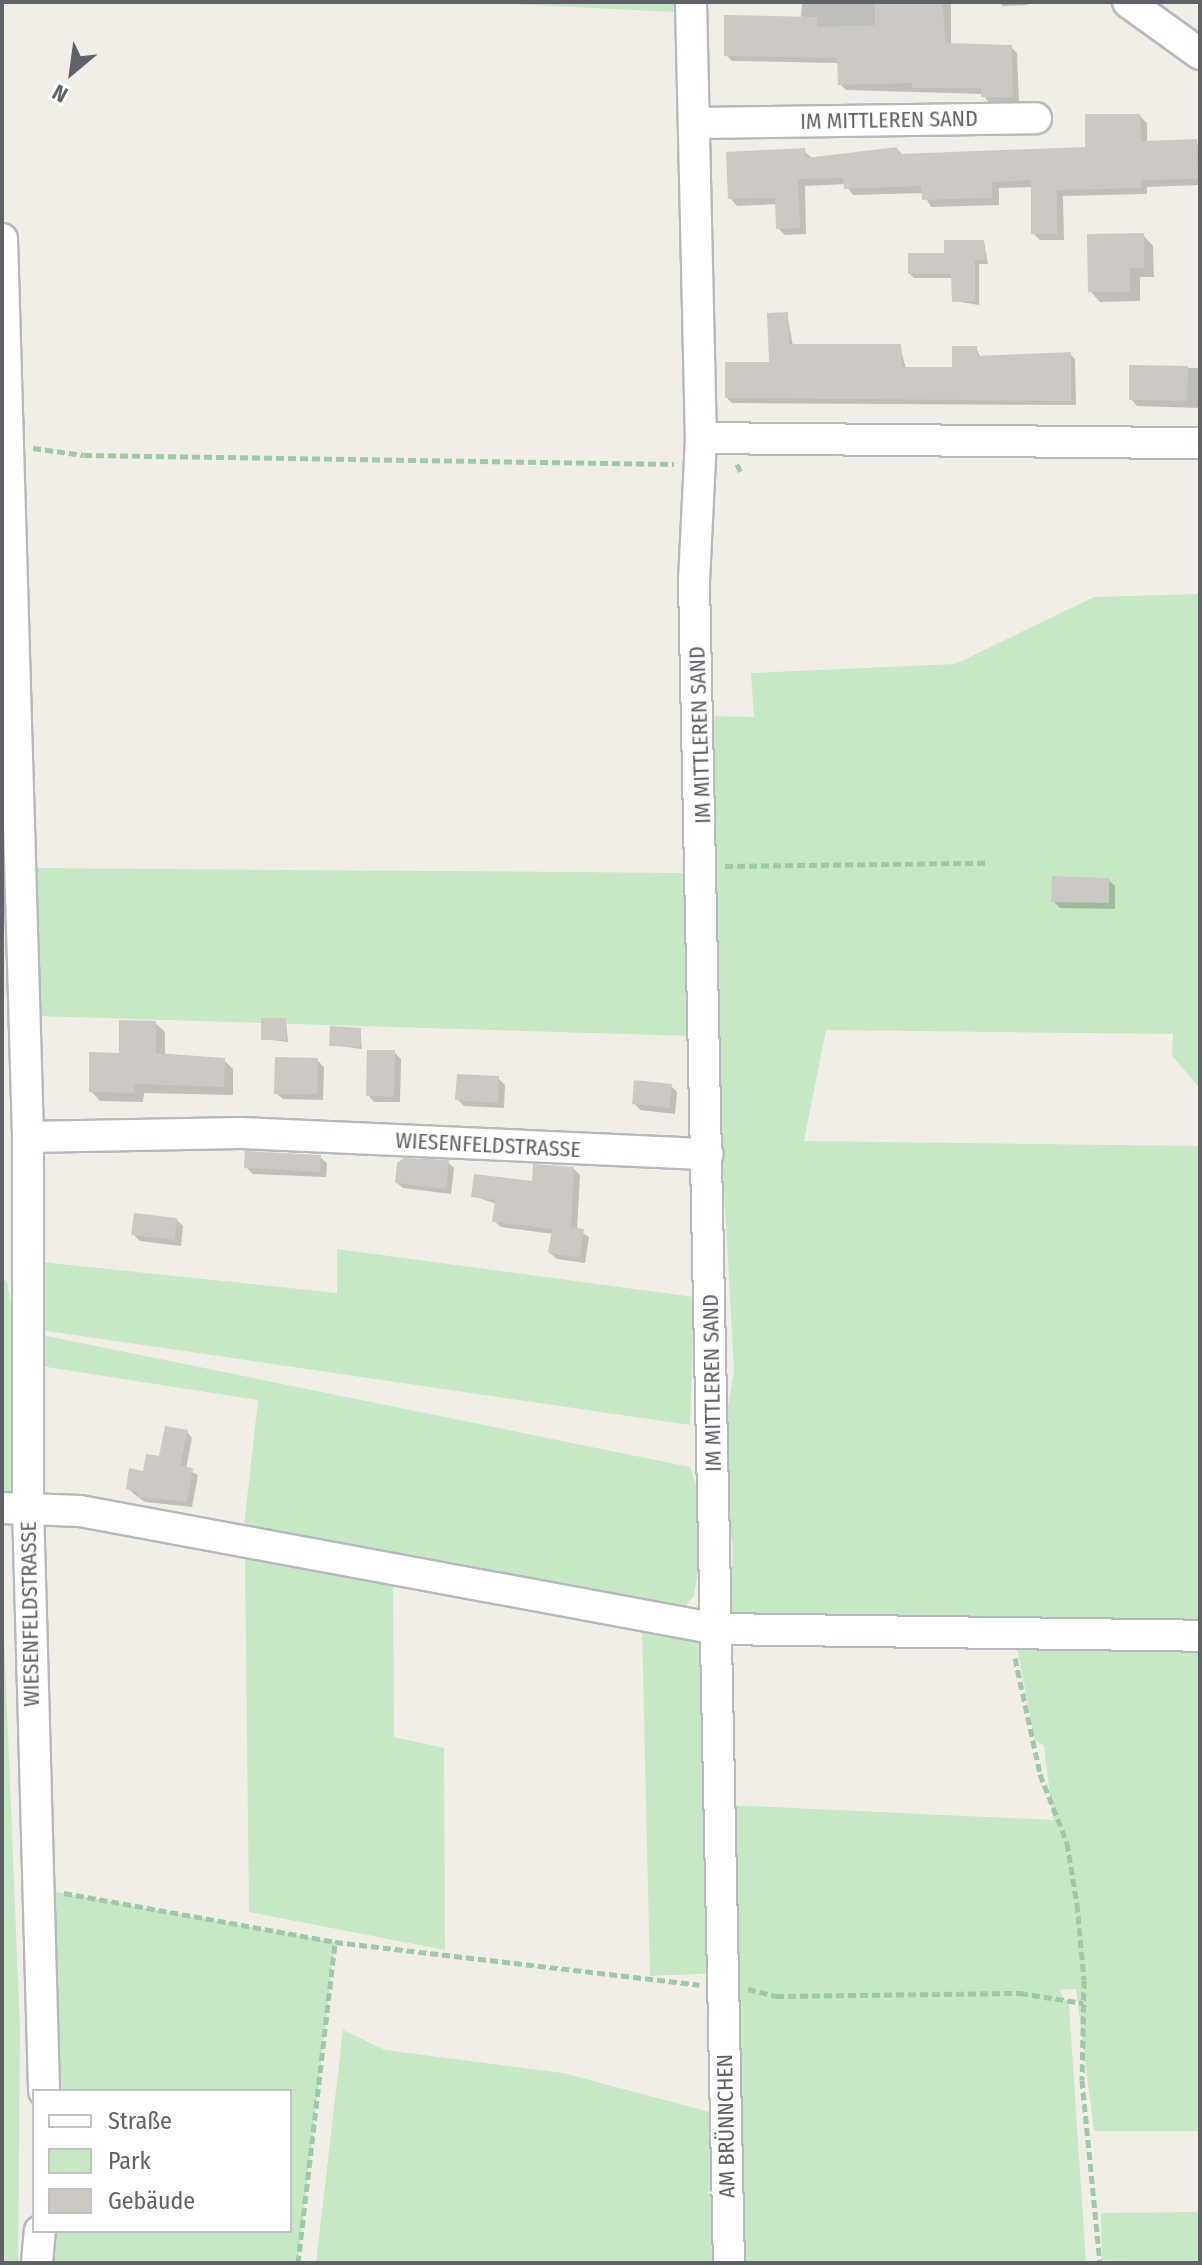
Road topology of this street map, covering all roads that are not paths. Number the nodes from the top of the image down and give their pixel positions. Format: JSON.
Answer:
{"nodes":[{"id":1,"x":691,"y":2,"type":"edge"},
{"id":2,"x":1128,"y":2,"type":"edge"},
{"id":3,"x":1200,"y":54,"type":"edge"},
{"id":4,"x":1036,"y":118,"type":"dead end"},
{"id":5,"x":695,"y":123,"type":"junction"},
{"id":6,"x":2,"y":239,"type":"edge"},
{"id":7,"x":1200,"y":443,"type":"edge"},
{"id":8,"x":699,"y":452,"type":"junction"},
{"id":9,"x":28,"y":1137,"type":"junction"},
{"id":10,"x":708,"y":1154,"type":"junction"},
{"id":11,"x":15,"y":1507,"type":"edge"},
{"id":12,"x":717,"y":1629,"type":"junction"},
{"id":13,"x":1200,"y":1636,"type":"edge"},
{"id":14,"x":723,"y":1988,"type":"joint"},
{"id":15,"x":44,"y":2089,"type":"edge"},
{"id":16,"x":40,"y":2233,"type":"edge"},
{"id":17,"x":37,"y":2263,"type":"edge"},
{"id":18,"x":729,"y":2263,"type":"edge"}],
"edges":[{"from":1,"to":5,"type":"street","name":"IM MITTLEREN SAND"},
{"from":2,"to":3,"type":"street"},
{"from":4,"to":5,"type":"street","name":"IM MITTLEREN SAND"},
{"from":5,"to":8,"type":"street","name":"IM MITTLEREN SAND"},
{"from":6,"to":9,"type":"street","name":"WIESENFELDSTRASSE"},
{"from":7,"to":8,"type":"street"},
{"from":8,"to":10,"type":"street","name":"IM MITTLEREN SAND"},
{"from":9,"to":10,"type":"street","name":"WIESENFELDSTRASSE"},
{"from":9,"to":11,"type":"street","name":"WIESENFELDSTRASSE"},
{"from":10,"to":12,"type":"street","name":"IM MITTLEREN SAND"},
{"from":11,"to":12,"type":"street"},
{"from":11,"to":15,"type":"street","name":"WIESENFELDSTRASSE"},
{"from":12,"to":13,"type":"street"},
{"from":12,"to":14,"type":"street","name":"IM MITTLEREN SAND"},
{"from":14,"to":18,"type":"street","name":"AM BRÜNNCHEN"},
{"from":16,"to":17,"type":"street"}]}
